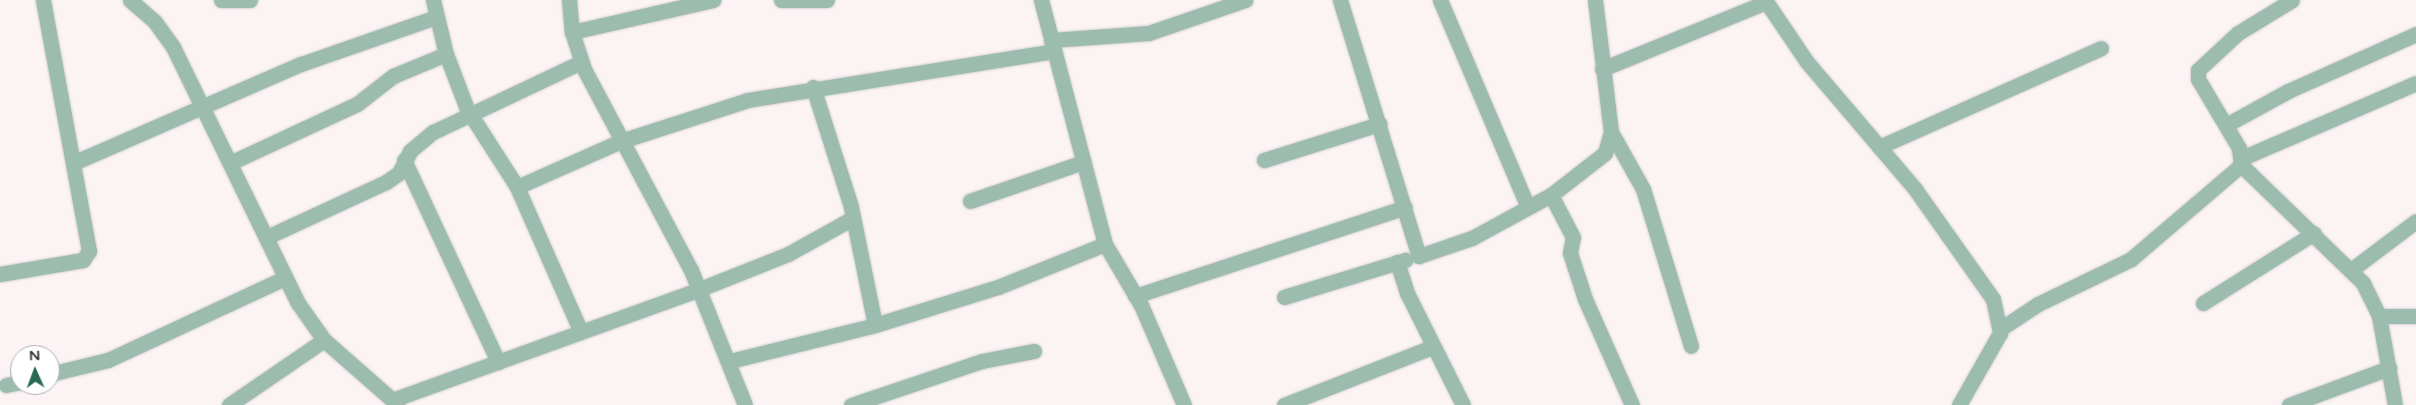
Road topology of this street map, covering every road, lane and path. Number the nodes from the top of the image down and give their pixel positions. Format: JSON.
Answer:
{"nodes":[{"id":1,"x":43,"y":0,"type":"edge"},
{"id":2,"x":130,"y":0,"type":"edge"},
{"id":3,"x":221,"y":0,"type":"edge"},
{"id":4,"x":250,"y":0,"type":"edge"},
{"id":5,"x":433,"y":0,"type":"edge"},
{"id":6,"x":569,"y":0,"type":"edge"},
{"id":7,"x":713,"y":0,"type":"edge"},
{"id":8,"x":781,"y":0,"type":"edge"},
{"id":9,"x":827,"y":0,"type":"edge"},
{"id":10,"x":1041,"y":0,"type":"edge"},
{"id":11,"x":1245,"y":0,"type":"edge"},
{"id":12,"x":1340,"y":0,"type":"edge"},
{"id":13,"x":1440,"y":0,"type":"edge"},
{"id":14,"x":1595,"y":0,"type":"edge"},
{"id":15,"x":2292,"y":0,"type":"edge"},
{"id":16,"x":1765,"y":1,"type":"edge"},
{"id":17,"x":436,"y":17,"type":"junction"},
{"id":18,"x":572,"y":32,"type":"junction"},
{"id":19,"x":2416,"y":34,"type":"edge"},
{"id":20,"x":1053,"y":46,"type":"junction"},
{"id":21,"x":2101,"y":48,"type":"dead end"},
{"id":22,"x":446,"y":54,"type":"junction"},
{"id":23,"x":581,"y":62,"type":"junction"},
{"id":24,"x":1602,"y":69,"type":"junction"},
{"id":25,"x":2416,"y":82,"type":"edge"},
{"id":26,"x":813,"y":87,"type":"junction"},
{"id":27,"x":205,"y":107,"type":"junction"},
{"id":28,"x":470,"y":113,"type":"junction"},
{"id":29,"x":1379,"y":124,"type":"junction"},
{"id":30,"x":2226,"y":125,"type":"junction"},
{"id":31,"x":1611,"y":132,"type":"junction"},
{"id":32,"x":621,"y":141,"type":"junction"},
{"id":33,"x":1879,"y":147,"type":"junction"},
{"id":34,"x":404,"y":160,"type":"junction"},
{"id":35,"x":1264,"y":160,"type":"dead end"},
{"id":36,"x":232,"y":162,"type":"junction"},
{"id":37,"x":1083,"y":162,"type":"junction"},
{"id":38,"x":2242,"y":162,"type":"junction"},
{"id":39,"x":73,"y":164,"type":"junction"},
{"id":40,"x":517,"y":187,"type":"junction"},
{"id":41,"x":1551,"y":195,"type":"junction"},
{"id":42,"x":970,"y":201,"type":"dead end"},
{"id":43,"x":1405,"y":207,"type":"junction"},
{"id":44,"x":1528,"y":207,"type":"junction"},
{"id":45,"x":853,"y":218,"type":"junction"},
{"id":46,"x":2416,"y":221,"type":"edge"},
{"id":47,"x":2314,"y":233,"type":"junction"},
{"id":48,"x":267,"y":238,"type":"junction"},
{"id":49,"x":1105,"y":244,"type":"junction"},
{"id":50,"x":1419,"y":256,"type":"junction"},
{"id":51,"x":1397,"y":262,"type":"junction"},
{"id":52,"x":2351,"y":270,"type":"junction"},
{"id":53,"x":0,"y":274,"type":"edge"},
{"id":54,"x":285,"y":278,"type":"junction"},
{"id":55,"x":700,"y":289,"type":"junction"},
{"id":56,"x":1135,"y":296,"type":"junction"},
{"id":57,"x":1284,"y":297,"type":"dead end"},
{"id":58,"x":2203,"y":303,"type":"dead end"},
{"id":59,"x":2379,"y":316,"type":"junction"},
{"id":60,"x":2416,"y":316,"type":"edge"},
{"id":61,"x":875,"y":325,"type":"junction"},
{"id":62,"x":2000,"y":329,"type":"junction"},
{"id":63,"x":581,"y":332,"type":"junction"},
{"id":64,"x":324,"y":340,"type":"junction"},
{"id":65,"x":1691,"y":346,"type":"dead end"},
{"id":66,"x":1432,"y":347,"type":"junction"},
{"id":67,"x":1034,"y":351,"type":"dead end"},
{"id":68,"x":730,"y":361,"type":"junction"},
{"id":69,"x":498,"y":362,"type":"junction"},
{"id":70,"x":2389,"y":368,"type":"junction"},
{"id":71,"x":60,"y":372,"type":"edge"},
{"id":72,"x":246,"y":400,"type":"edge"},
{"id":73,"x":395,"y":403,"type":"edge"},
{"id":74,"x":229,"y":405,"type":"edge"},
{"id":75,"x":745,"y":405,"type":"edge"},
{"id":76,"x":851,"y":405,"type":"edge"},
{"id":77,"x":1184,"y":405,"type":"edge"},
{"id":78,"x":1284,"y":405,"type":"edge"},
{"id":79,"x":1463,"y":405,"type":"edge"},
{"id":80,"x":1632,"y":405,"type":"edge"},
{"id":81,"x":1959,"y":405,"type":"edge"},
{"id":82,"x":2289,"y":405,"type":"edge"},
{"id":83,"x":2395,"y":405,"type":"edge"}],
"edges":[{"from":1,"to":39,"type":"street"},
{"from":2,"to":27,"type":"street"},
{"from":3,"to":4,"type":"street"},
{"from":5,"to":17,"type":"street"},
{"from":6,"to":18,"type":"street"},
{"from":7,"to":18,"type":"street"},
{"from":8,"to":9,"type":"street"},
{"from":10,"to":20,"type":"street"},
{"from":11,"to":20,"type":"street"},
{"from":12,"to":29,"type":"street"},
{"from":13,"to":44,"type":"street"},
{"from":14,"to":24,"type":"street"},
{"from":15,"to":30,"type":"street"},
{"from":16,"to":24,"type":"street"},
{"from":16,"to":33,"type":"street"},
{"from":17,"to":22,"type":"street"},
{"from":17,"to":27,"type":"street"},
{"from":18,"to":23,"type":"street"},
{"from":19,"to":30,"type":"street"},
{"from":20,"to":26,"type":"street"},
{"from":20,"to":37,"type":"street"},
{"from":21,"to":33,"type":"street"},
{"from":22,"to":28,"type":"street"},
{"from":22,"to":36,"type":"street"},
{"from":23,"to":28,"type":"street"},
{"from":23,"to":32,"type":"street"},
{"from":24,"to":31,"type":"street"},
{"from":25,"to":38,"type":"street"},
{"from":26,"to":32,"type":"street"},
{"from":26,"to":45,"type":"street"},
{"from":27,"to":36,"type":"street"},
{"from":27,"to":39,"type":"street"},
{"from":28,"to":34,"type":"street"},
{"from":28,"to":40,"type":"street"},
{"from":29,"to":35,"type":"street"},
{"from":29,"to":43,"type":"street"},
{"from":30,"to":38,"type":"street"},
{"from":31,"to":41,"type":"street"},
{"from":31,"to":65,"type":"street"},
{"from":32,"to":40,"type":"street"},
{"from":32,"to":55,"type":"street"},
{"from":33,"to":62,"type":"street"},
{"from":34,"to":48,"type":"street"},
{"from":34,"to":69,"type":"street"},
{"from":36,"to":48,"type":"street"},
{"from":37,"to":42,"type":"street"},
{"from":37,"to":49,"type":"street"},
{"from":38,"to":47,"type":"street"},
{"from":38,"to":62,"type":"street"},
{"from":39,"to":53,"type":"street"},
{"from":40,"to":63,"type":"street"},
{"from":41,"to":44,"type":"street"},
{"from":41,"to":80,"type":"street"},
{"from":43,"to":50,"type":"street"},
{"from":43,"to":56,"type":"street"},
{"from":44,"to":50,"type":"street"},
{"from":45,"to":55,"type":"street"},
{"from":45,"to":61,"type":"street"},
{"from":46,"to":52,"type":"street"},
{"from":47,"to":52,"type":"street"},
{"from":47,"to":58,"type":"street"},
{"from":48,"to":54,"type":"street"},
{"from":49,"to":56,"type":"street"},
{"from":49,"to":61,"type":"street"},
{"from":50,"to":51,"type":"street"},
{"from":51,"to":57,"type":"street"},
{"from":51,"to":66,"type":"street"},
{"from":52,"to":59,"type":"street"},
{"from":54,"to":64,"type":"street"},
{"from":54,"to":71,"type":"street"},
{"from":55,"to":63,"type":"street"},
{"from":55,"to":68,"type":"street"},
{"from":56,"to":77,"type":"street"},
{"from":59,"to":60,"type":"street"},
{"from":59,"to":70,"type":"street"},
{"from":61,"to":68,"type":"street"},
{"from":62,"to":81,"type":"street"},
{"from":63,"to":69,"type":"street"},
{"from":64,"to":72,"type":"street"},
{"from":64,"to":73,"type":"street"},
{"from":66,"to":78,"type":"street"},
{"from":66,"to":79,"type":"street"},
{"from":67,"to":76,"type":"street"},
{"from":68,"to":75,"type":"street"},
{"from":69,"to":73,"type":"street"},
{"from":70,"to":82,"type":"street"},
{"from":70,"to":83,"type":"street"},
{"from":72,"to":74,"type":"street"}]}
